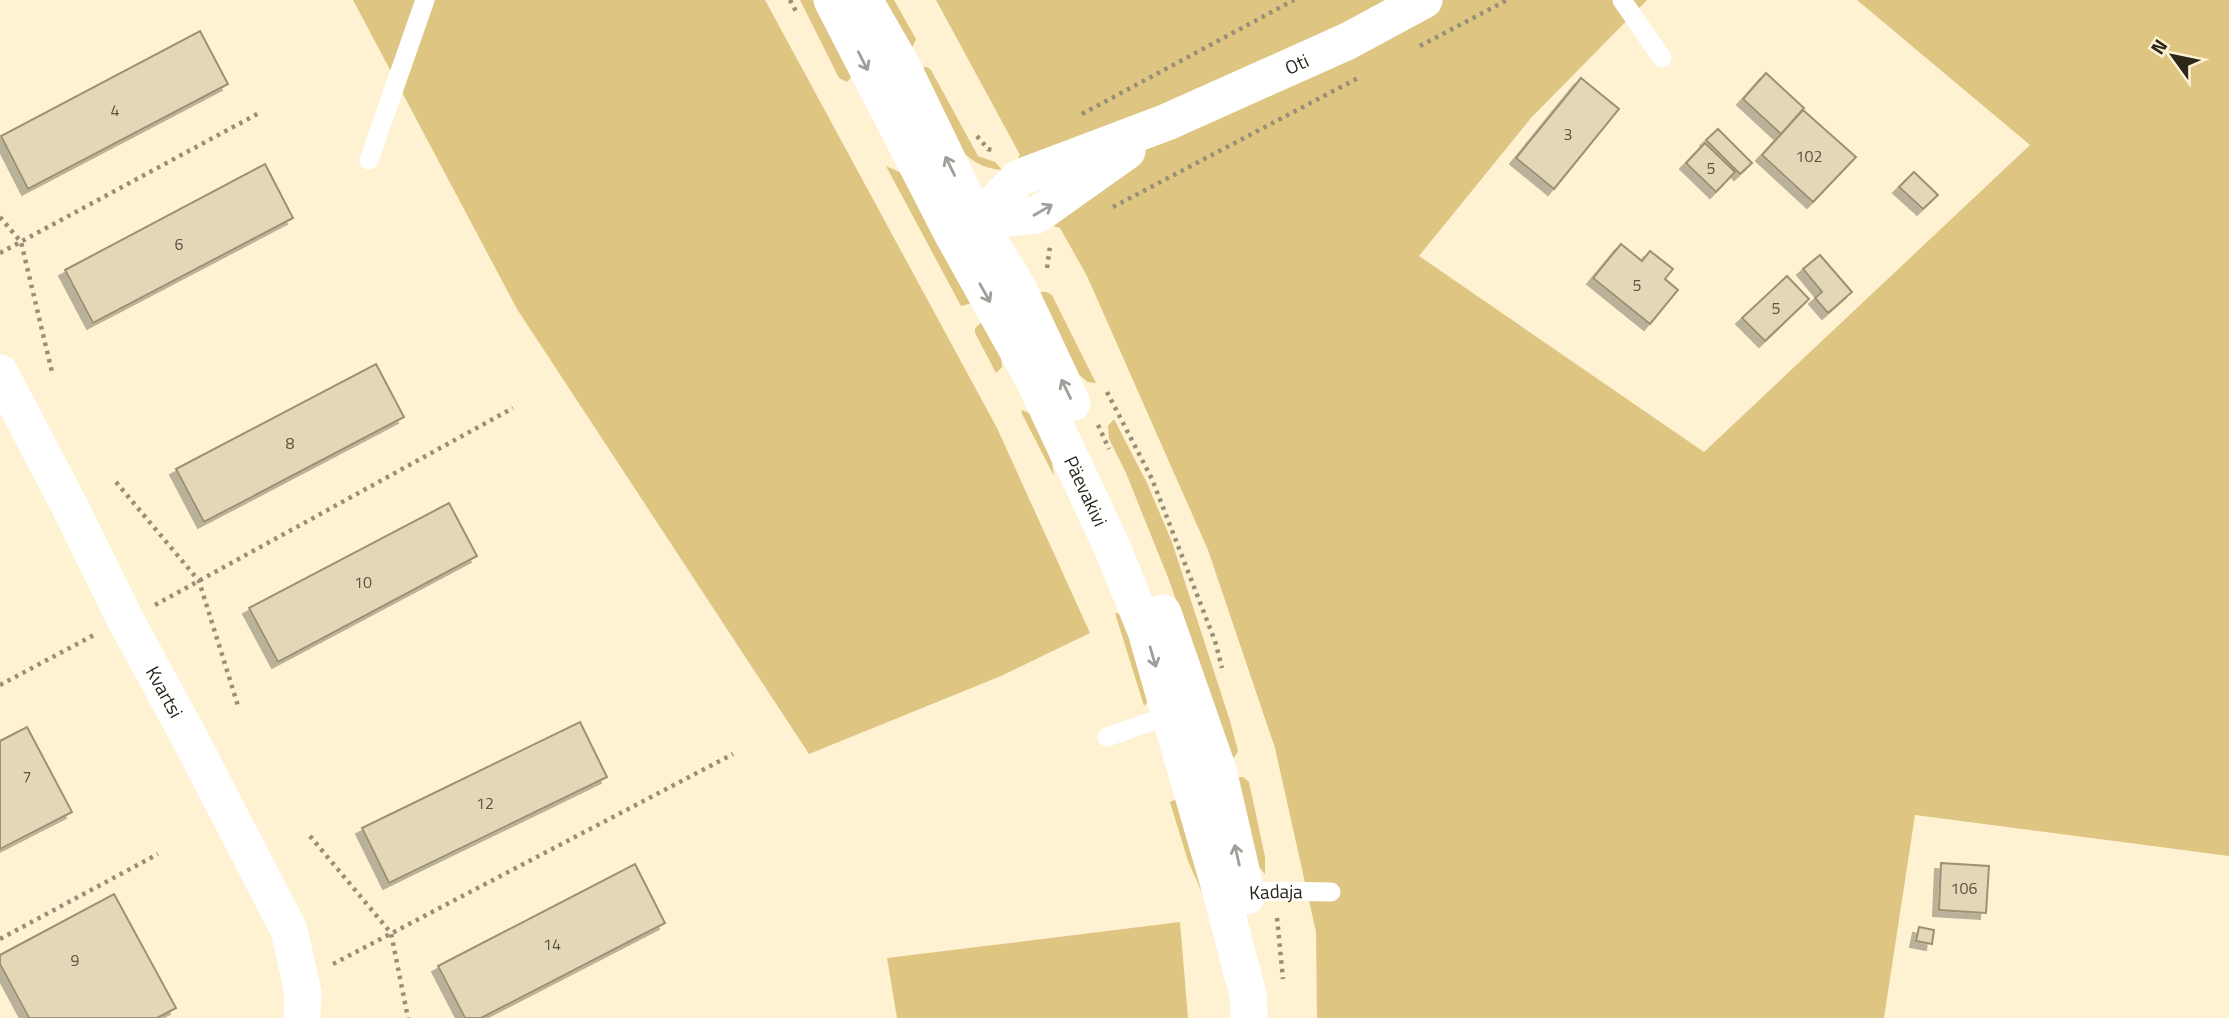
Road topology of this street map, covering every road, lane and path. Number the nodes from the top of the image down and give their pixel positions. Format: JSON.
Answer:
{"nodes":[{"id":1,"x":425,"y":0,"type":"edge"},
{"id":2,"x":790,"y":0,"type":"edge"},
{"id":3,"x":832,"y":0,"type":"edge"},
{"id":4,"x":864,"y":0,"type":"edge"},
{"id":5,"x":1294,"y":0,"type":"edge"},
{"id":6,"x":1424,"y":0,"type":"edge"},
{"id":7,"x":1507,"y":0,"type":"edge"},
{"id":8,"x":1622,"y":0,"type":"edge"},
{"id":9,"x":803,"y":24,"type":"dead end"},
{"id":10,"x":1408,"y":52,"type":"dead end"},
{"id":11,"x":1662,"y":58,"type":"dead end"},
{"id":12,"x":1371,"y":71,"type":"dead end"},
{"id":13,"x":259,"y":113,"type":"dead end"},
{"id":14,"x":1079,"y":116,"type":"dead end"},
{"id":15,"x":1167,"y":122,"type":"junction"},
{"id":16,"x":973,"y":130,"type":"dead end"},
{"id":17,"x":369,"y":160,"type":"dead end"},
{"id":18,"x":1019,"y":178,"type":"junction"},
{"id":19,"x":1112,"y":208,"type":"dead end"},
{"id":20,"x":1037,"y":215,"type":"junction"},
{"id":21,"x":0,"y":217,"type":"edge"},
{"id":22,"x":964,"y":227,"type":"junction"},
{"id":23,"x":22,"y":242,"type":"junction"},
{"id":24,"x":0,"y":253,"type":"edge"},
{"id":25,"x":1047,"y":271,"type":"dead end"},
{"id":26,"x":52,"y":372,"type":"dead end"},
{"id":27,"x":0,"y":373,"type":"edge"},
{"id":28,"x":1104,"y":387,"type":"dead end"},
{"id":29,"x":513,"y":408,"type":"dead end"},
{"id":30,"x":116,"y":482,"type":"dead end"},
{"id":31,"x":199,"y":582,"type":"junction"},
{"id":32,"x":126,"y":621,"type":"junction"},
{"id":33,"x":1223,"y":668,"type":"dead end"},
{"id":34,"x":0,"y":685,"type":"edge"},
{"id":35,"x":239,"y":709,"type":"dead end"},
{"id":36,"x":1170,"y":715,"type":"junction"},
{"id":37,"x":1107,"y":737,"type":"dead end"},
{"id":38,"x":733,"y":754,"type":"dead end"},
{"id":39,"x":310,"y":836,"type":"dead end"},
{"id":40,"x":158,"y":853,"type":"dead end"},
{"id":41,"x":1331,"y":892,"type":"dead end"},
{"id":42,"x":1248,"y":893,"type":"junction"},
{"id":43,"x":391,"y":933,"type":"junction"},
{"id":44,"x":0,"y":939,"type":"edge"},
{"id":45,"x":323,"y":969,"type":"dead end"},
{"id":46,"x":1283,"y":981,"type":"dead end"},
{"id":47,"x":302,"y":1018,"type":"edge"},
{"id":48,"x":408,"y":1018,"type":"edge"},
{"id":49,"x":1249,"y":1018,"type":"edge"},
{"id":50,"x":1266,"y":1018,"type":"edge"}],
"edges":[{"from":1,"to":17,"type":"lane"},
{"from":2,"to":9,"type":"path"},
{"from":3,"to":22,"type":"street","name":"Päevakivi","one_way":true},
{"from":22,"to":4,"type":"street","name":"Päevakivi","one_way":true},
{"from":5,"to":14,"type":"path"},
{"from":6,"to":15,"type":"street","name":"Oti"},
{"from":7,"to":10,"type":"path"},
{"from":8,"to":11,"type":"lane"},
{"from":12,"to":19,"type":"path"},
{"from":13,"to":23,"type":"path"},
{"from":15,"to":18,"type":"street","name":"Oti"},
{"from":20,"to":15,"type":"street","name":"Oti","one_way":true},
{"from":16,"to":18,"type":"path"},
{"from":18,"to":22,"type":"street","name":"Oti"},
{"from":20,"to":22,"type":"street","name":"Oti"},
{"from":20,"to":25,"type":"path"},
{"from":21,"to":23,"type":"path"},
{"from":22,"to":36,"type":"street","name":"Päevakivi","one_way":true},
{"from":42,"to":22,"type":"street","name":"Päevakivi","one_way":true},
{"from":23,"to":24,"type":"path"},
{"from":23,"to":26,"type":"path"},
{"from":27,"to":32,"type":"street","name":"Kvartsi"},
{"from":28,"to":33,"type":"path"},
{"from":29,"to":31,"type":"path"},
{"from":30,"to":31,"type":"path"},
{"from":31,"to":32,"type":"path"},
{"from":31,"to":35,"type":"path"},
{"from":32,"to":34,"type":"path"},
{"from":32,"to":47,"type":"street","name":"Kvartsi"},
{"from":36,"to":37,"type":"lane"},
{"from":36,"to":42,"type":"street","name":"Päevakivi"},
{"from":38,"to":43,"type":"path"},
{"from":39,"to":43,"type":"path"},
{"from":40,"to":44,"type":"path"},
{"from":41,"to":42,"type":"lane","name":"Kadaja"},
{"from":42,"to":46,"type":"path"},
{"from":42,"to":49,"type":"street","name":"Päevakivi"},
{"from":42,"to":50,"type":"street","name":"Päevakivi"},
{"from":43,"to":45,"type":"path"},
{"from":43,"to":48,"type":"path"}]}
